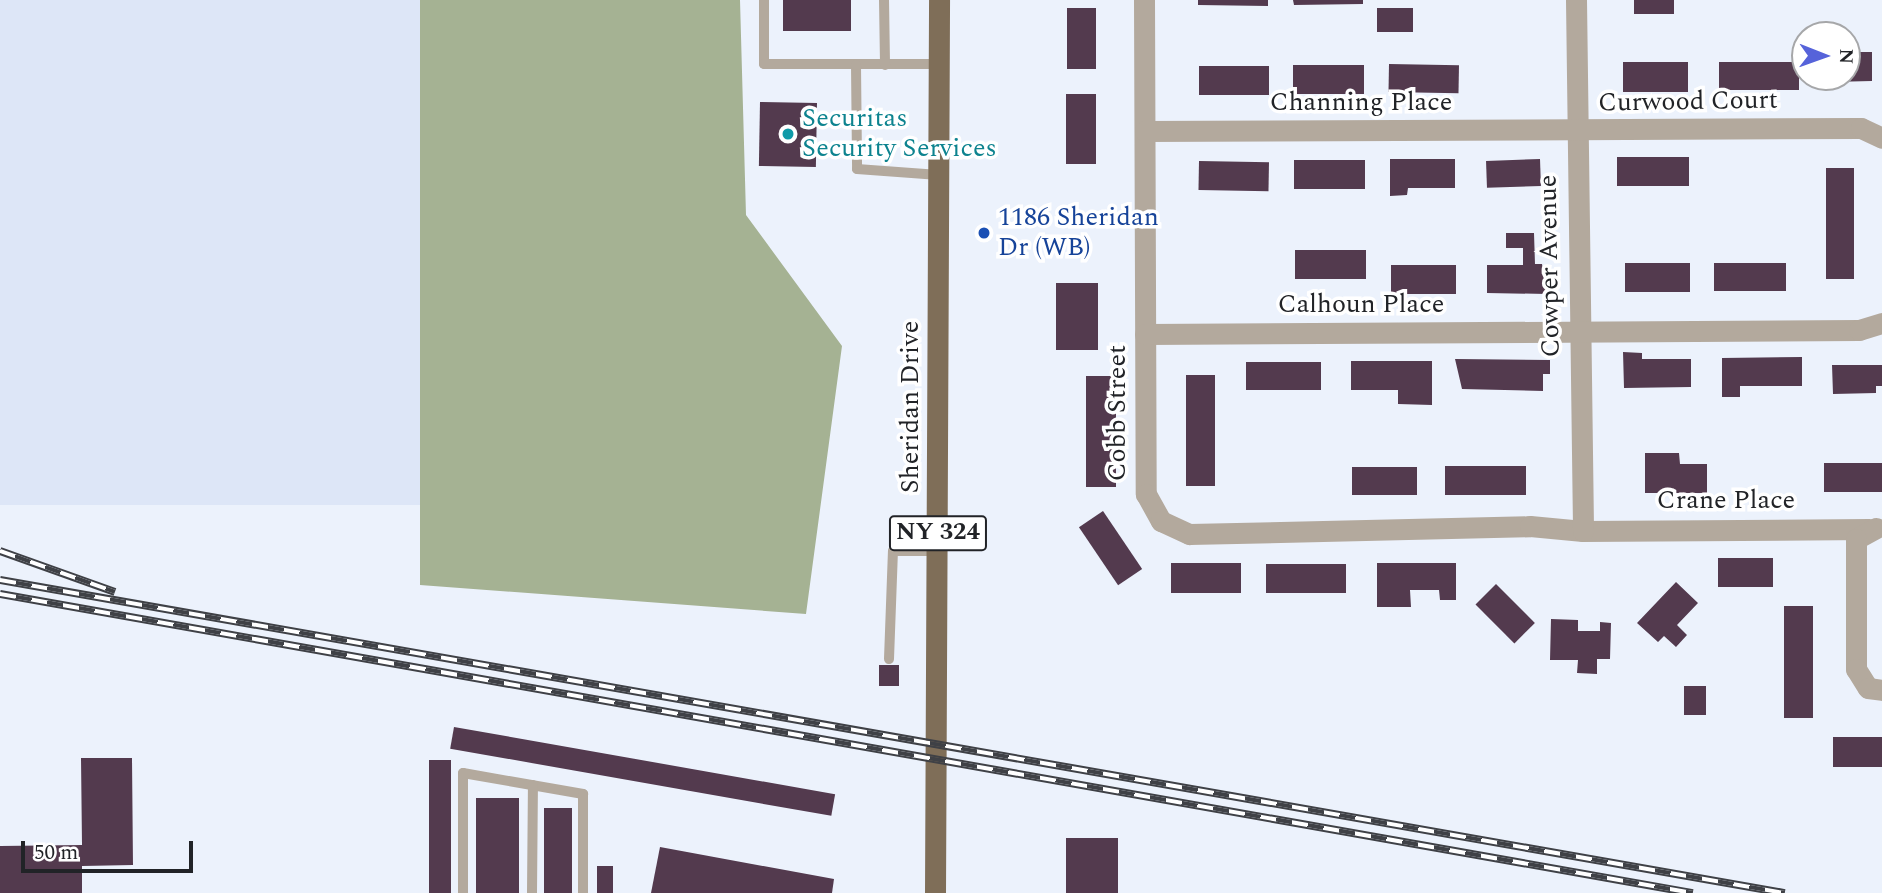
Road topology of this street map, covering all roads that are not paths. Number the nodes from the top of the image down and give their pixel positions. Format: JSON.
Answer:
{"nodes":[{"id":1,"x":764,"y":0,"type":"edge"},
{"id":2,"x":884,"y":0,"type":"edge"},
{"id":3,"x":939,"y":0,"type":"edge"},
{"id":4,"x":1144,"y":0,"type":"edge"},
{"id":5,"x":1576,"y":0,"type":"edge"},
{"id":6,"x":939,"y":64,"type":"junction"},
{"id":7,"x":856,"y":65,"type":"junction"},
{"id":8,"x":885,"y":65,"type":"junction"},
{"id":9,"x":1145,"y":131,"type":"junction"},
{"id":10,"x":1577,"y":131,"type":"junction"},
{"id":11,"x":1882,"y":138,"type":"edge"},
{"id":12,"x":939,"y":175,"type":"junction"},
{"id":13,"x":1882,"y":323,"type":"edge"},
{"id":14,"x":1578,"y":332,"type":"junction"},
{"id":15,"x":1145,"y":334,"type":"junction"},
{"id":16,"x":1876,"y":528,"type":"edge"},
{"id":17,"x":1583,"y":531,"type":"junction"},
{"id":18,"x":938,"y":551,"type":"junction"},
{"id":19,"x":889,"y":659,"type":"dead end"},
{"id":20,"x":1882,"y":691,"type":"edge"},
{"id":21,"x":533,"y":785,"type":"junction"},
{"id":22,"x":938,"y":855,"type":"junction"},
{"id":23,"x":463,"y":893,"type":"edge"},
{"id":24,"x":532,"y":893,"type":"edge"},
{"id":25,"x":583,"y":893,"type":"edge"},
{"id":26,"x":935,"y":893,"type":"edge"},
{"id":27,"x":942,"y":893,"type":"edge"}],
"edges":[{"from":1,"to":7,"type":"lane"},
{"from":2,"to":8,"type":"lane"},
{"from":3,"to":6,"type":"main road","name":"Sheridan Drive","number":"NY 324"},
{"from":4,"to":9,"type":"street","name":"Cobb Street"},
{"from":5,"to":10,"type":"street","name":"Cowper Avenue"},
{"from":6,"to":8,"type":"lane"},
{"from":6,"to":12,"type":"main road","name":"Sheridan Drive","number":"NY 324"},
{"from":7,"to":8,"type":"lane"},
{"from":7,"to":12,"type":"lane"},
{"from":9,"to":10,"type":"street","name":"Channing Place"},
{"from":9,"to":15,"type":"street","name":"Cobb Street"},
{"from":10,"to":11,"type":"street","name":"Curwood Court"},
{"from":10,"to":14,"type":"street","name":"Cowper Avenue"},
{"from":12,"to":18,"type":"main road","name":"Sheridan Drive","number":"NY 324"},
{"from":13,"to":14,"type":"street"},
{"from":14,"to":15,"type":"street","name":"Calhoun Place"},
{"from":14,"to":17,"type":"street","name":"Cowper Avenue"},
{"from":15,"to":17,"type":"street","name":"Cobb Street"},
{"from":16,"to":17,"type":"street","name":"Crane Place"},
{"from":16,"to":20,"type":"street","name":"Crane Place"},
{"from":18,"to":19,"type":"lane"},
{"from":18,"to":22,"type":"main road","name":"Sheridan Drive","number":"NY 324"},
{"from":21,"to":23,"type":"lane"},
{"from":21,"to":24,"type":"lane"},
{"from":21,"to":25,"type":"lane"},
{"from":22,"to":26,"type":"main road","name":"Sheridan Drive","number":"NY 324"},
{"from":22,"to":27,"type":"main road","name":"Sheridan Drive","number":"NY 324"}]}
